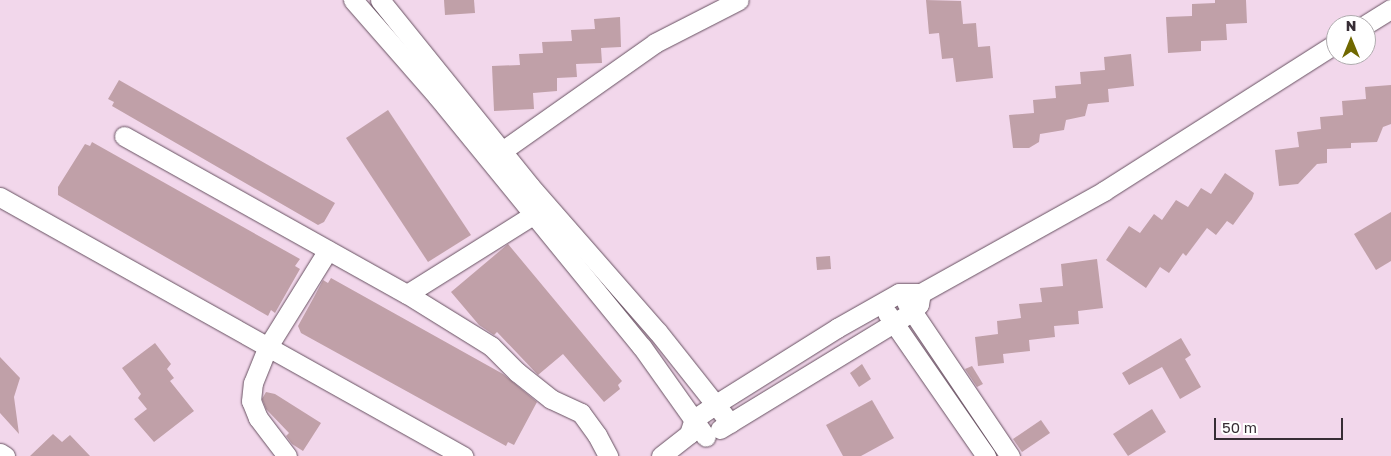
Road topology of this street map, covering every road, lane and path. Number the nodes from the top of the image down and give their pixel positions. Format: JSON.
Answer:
{"nodes":[{"id":1,"x":353,"y":0,"type":"edge"},
{"id":2,"x":380,"y":0,"type":"edge"},
{"id":3,"x":739,"y":0,"type":"edge"},
{"id":4,"x":1391,"y":9,"type":"edge"},
{"id":5,"x":1376,"y":18,"type":"edge"},
{"id":6,"x":1326,"y":49,"type":"edge"},
{"id":7,"x":124,"y":136,"type":"dead end"},
{"id":8,"x":502,"y":151,"type":"junction"},
{"id":9,"x":0,"y":196,"type":"edge"},
{"id":10,"x":533,"y":215,"type":"junction"},
{"id":11,"x":328,"y":250,"type":"junction"},
{"id":12,"x":899,"y":293,"type":"junction"},
{"id":13,"x":921,"y":293,"type":"junction"},
{"id":14,"x":407,"y":294,"type":"junction"},
{"id":15,"x":881,"y":304,"type":"junction"},
{"id":16,"x":912,"y":311,"type":"junction"},
{"id":17,"x":894,"y":322,"type":"junction"},
{"id":18,"x":267,"y":348,"type":"junction"},
{"id":19,"x":716,"y":404,"type":"junction"},
{"id":20,"x":730,"y":423,"type":"junction"},
{"id":21,"x":697,"y":430,"type":"junction"},
{"id":22,"x":0,"y":453,"type":"edge"},
{"id":23,"x":5,"y":456,"type":"edge"},
{"id":24,"x":287,"y":456,"type":"edge"},
{"id":25,"x":463,"y":456,"type":"edge"},
{"id":26,"x":608,"y":456,"type":"edge"},
{"id":27,"x":661,"y":456,"type":"edge"},
{"id":28,"x":986,"y":456,"type":"edge"},
{"id":29,"x":1010,"y":456,"type":"edge"}],
"edges":[{"from":1,"to":10,"type":"street"},
{"from":2,"to":8,"type":"street"},
{"from":3,"to":8,"type":"street"},
{"from":4,"to":5,"type":"street"},
{"from":6,"to":13,"type":"street"},
{"from":7,"to":11,"type":"street"},
{"from":8,"to":19,"type":"street"},
{"from":9,"to":18,"type":"street"},
{"from":10,"to":14,"type":"street"},
{"from":10,"to":21,"type":"street"},
{"from":11,"to":14,"type":"street"},
{"from":11,"to":18,"type":"street"},
{"from":12,"to":13,"type":"street"},
{"from":12,"to":15,"type":"street"},
{"from":12,"to":16,"type":"street"},
{"from":13,"to":16,"type":"street"},
{"from":14,"to":26,"type":"street"},
{"from":15,"to":17,"type":"street"},
{"from":15,"to":19,"type":"street"},
{"from":16,"to":17,"type":"street"},
{"from":16,"to":29,"type":"street"},
{"from":17,"to":20,"type":"street"},
{"from":17,"to":28,"type":"street"},
{"from":18,"to":24,"type":"street"},
{"from":18,"to":25,"type":"street"},
{"from":19,"to":20,"type":"street"},
{"from":19,"to":21,"type":"street"},
{"from":20,"to":21,"type":"street"},
{"from":21,"to":27,"type":"street"},
{"from":22,"to":23,"type":"street"}]}
